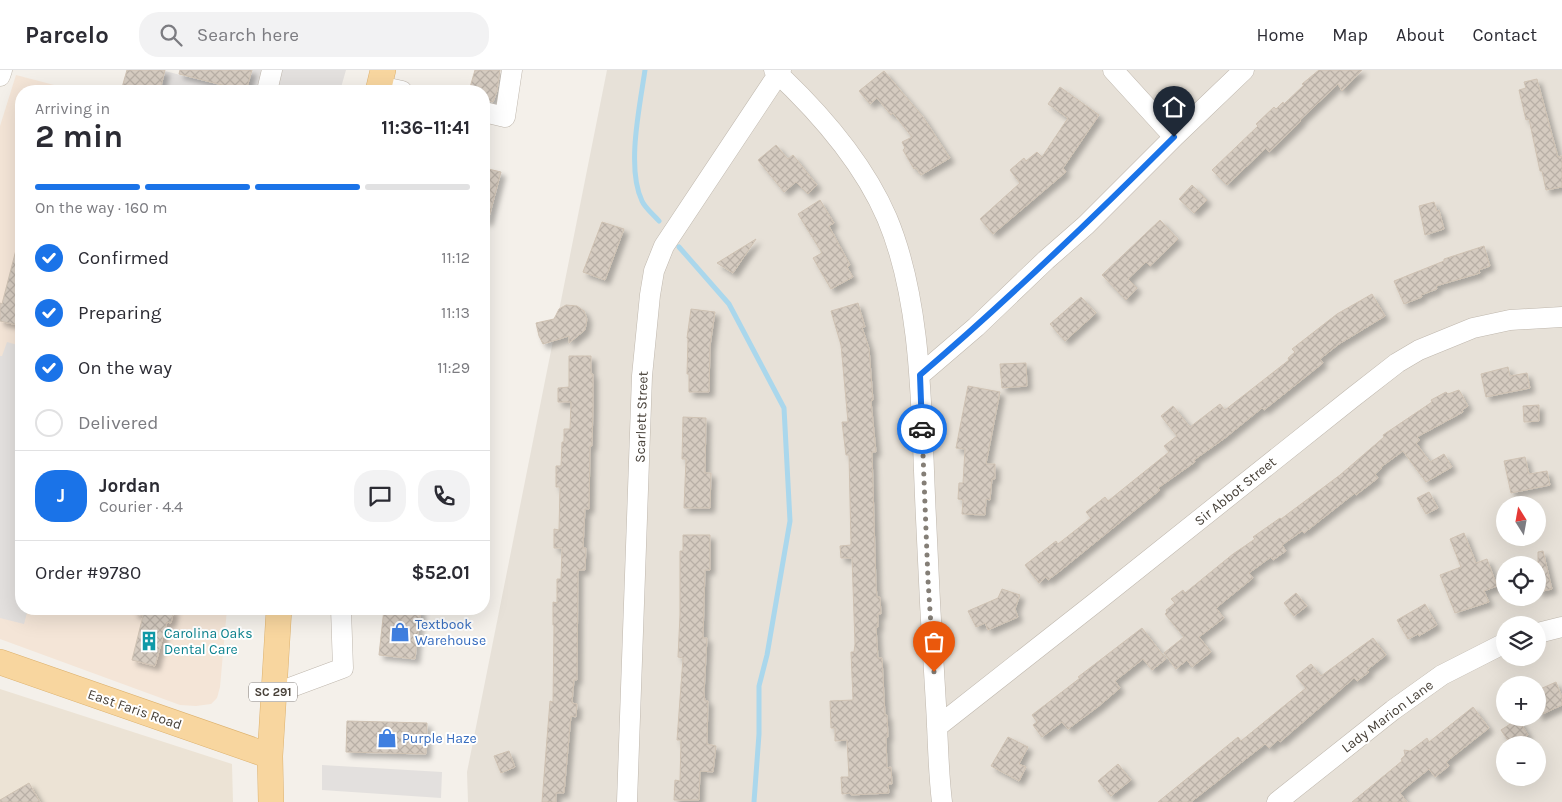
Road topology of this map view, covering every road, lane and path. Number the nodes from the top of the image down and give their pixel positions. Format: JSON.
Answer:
{"nodes":[{"id":1,"x":2,"y":70,"type":"edge"},
{"id":2,"x":272,"y":70,"type":"edge"},
{"id":3,"x":512,"y":70,"type":"edge"},
{"id":4,"x":1113,"y":70,"type":"edge"},
{"id":5,"x":1244,"y":70,"type":"edge"},
{"id":6,"x":778,"y":72,"type":"edge"},
{"id":7,"x":0,"y":76,"type":"edge"},
{"id":8,"x":268,"y":85,"type":"edge"},
{"id":9,"x":490,"y":113,"type":"edge"},
{"id":10,"x":1174,"y":137,"type":"junction"},
{"id":11,"x":1562,"y":317,"type":"edge"},
{"id":12,"x":920,"y":375,"type":"junction"},
{"id":13,"x":278,"y":615,"type":"edge"},
{"id":14,"x":341,"y":615,"type":"edge"},
{"id":15,"x":1562,"y":627,"type":"edge"},
{"id":16,"x":1546,"y":631,"type":"edge"},
{"id":17,"x":1496,"y":648,"type":"edge"},
{"id":18,"x":0,"y":662,"type":"edge"},
{"id":19,"x":273,"y":694,"type":"junction"},
{"id":20,"x":938,"y":726,"type":"junction"},
{"id":21,"x":270,"y":756,"type":"junction"},
{"id":22,"x":271,"y":802,"type":"edge"},
{"id":23,"x":628,"y":802,"type":"edge"},
{"id":24,"x":942,"y":802,"type":"edge"},
{"id":25,"x":1277,"y":802,"type":"edge"}],
"edges":[{"from":1,"to":7,"type":"street"},
{"from":2,"to":8,"type":"street"},
{"from":3,"to":9,"type":"street"},
{"from":4,"to":10,"type":"street"},
{"from":5,"to":10,"type":"street"},
{"from":6,"to":12,"type":"street"},
{"from":6,"to":23,"type":"street","name":"Scarlett Street"},
{"from":10,"to":12,"type":"street"},
{"from":11,"to":20,"type":"street","name":"Sir Abbot Street"},
{"from":12,"to":20,"type":"street"},
{"from":13,"to":19,"type":"main road","number":"SC 291"},
{"from":14,"to":19,"type":"street"},
{"from":15,"to":16,"type":"street"},
{"from":17,"to":25,"type":"street","name":"Lady Marion Lane"},
{"from":18,"to":21,"type":"main road","name":"East Faris Road"},
{"from":19,"to":21,"type":"main road","number":"SC 291"},
{"from":20,"to":24,"type":"street"},
{"from":21,"to":22,"type":"main road","number":"SC 291"}]}
